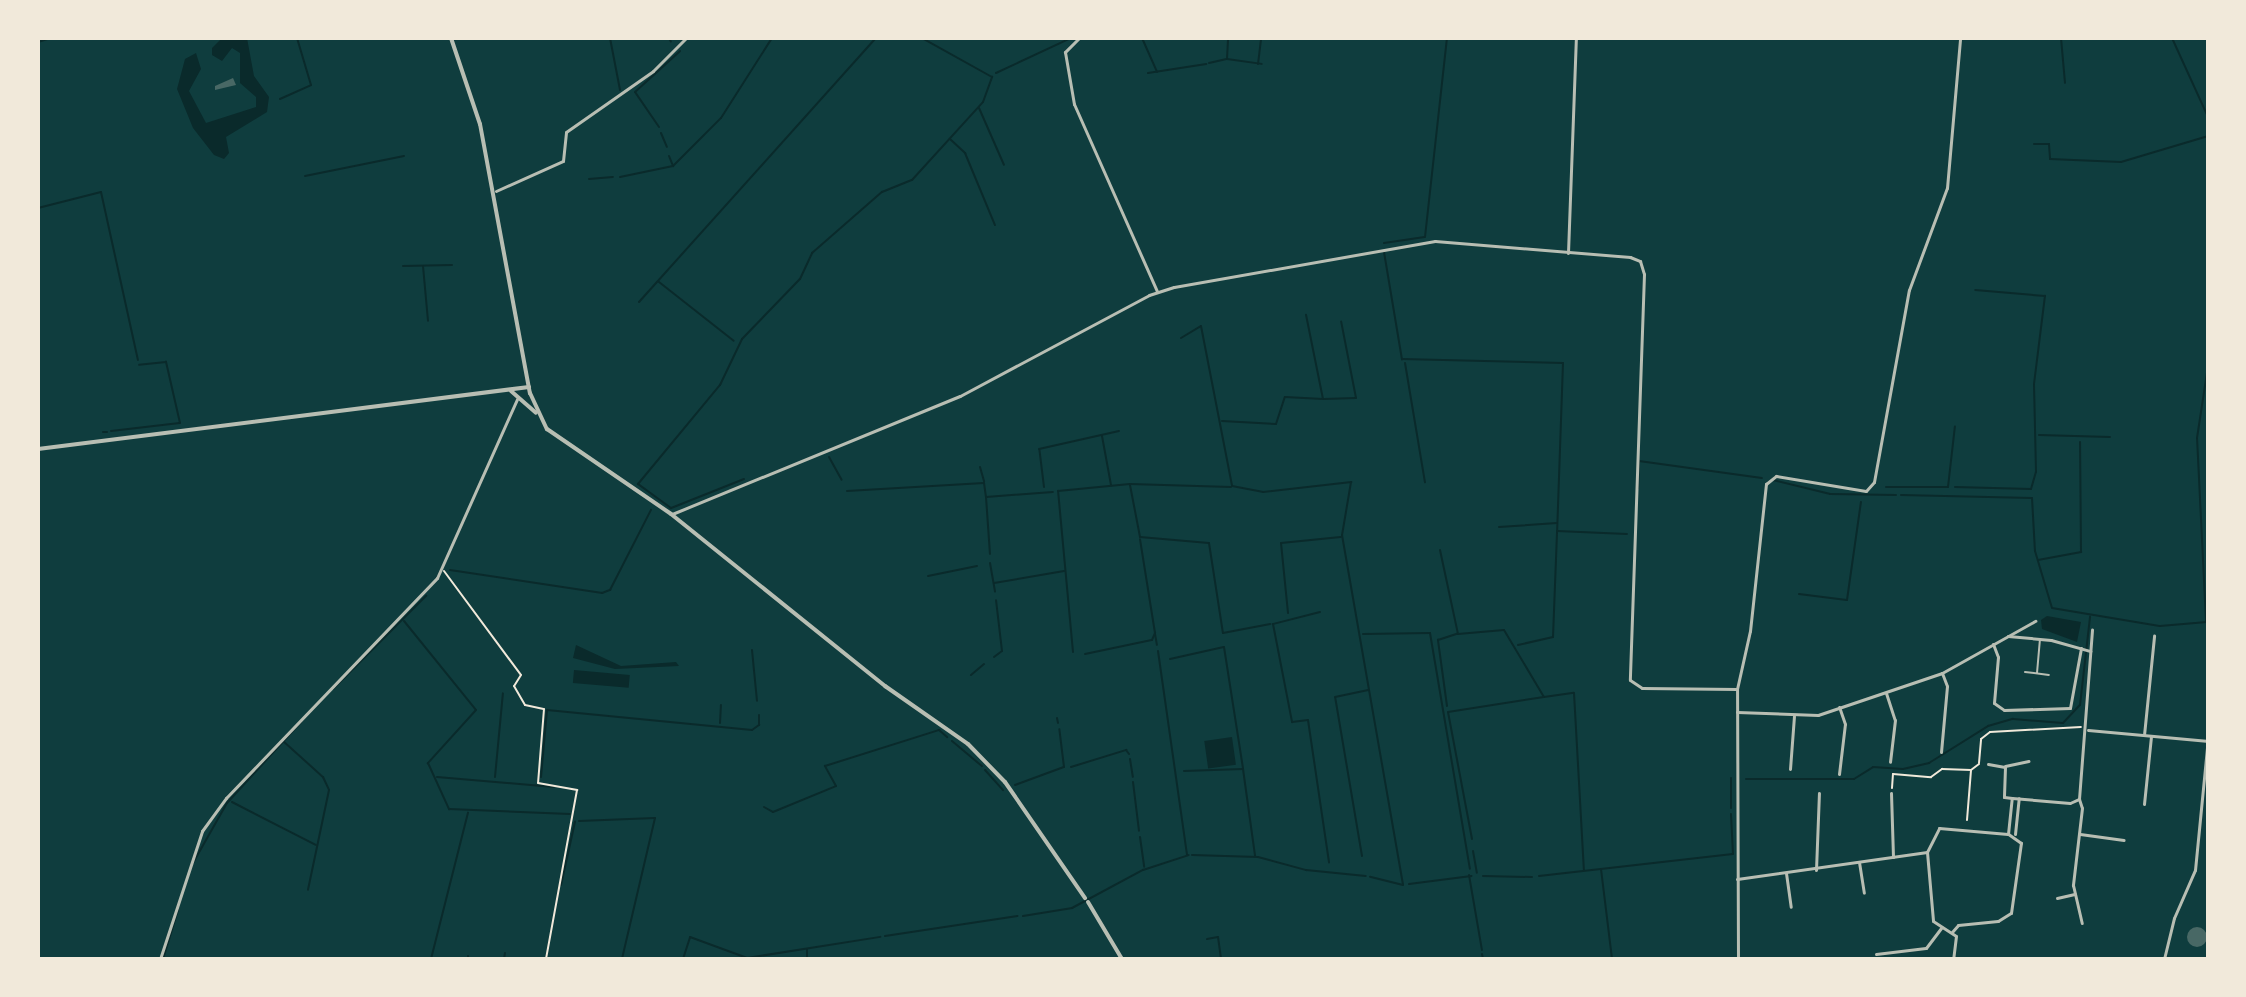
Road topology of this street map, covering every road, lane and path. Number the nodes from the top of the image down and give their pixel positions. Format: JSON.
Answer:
{"nodes":[{"id":1,"x":451,"y":38,"type":"edge"},
{"id":2,"x":686,"y":38,"type":"edge"},
{"id":3,"x":1079,"y":38,"type":"edge"},
{"id":4,"x":1576,"y":38,"type":"edge"},
{"id":5,"x":1960,"y":38,"type":"edge"},
{"id":6,"x":496,"y":191,"type":"junction"},
{"id":7,"x":1568,"y":253,"type":"junction"},
{"id":8,"x":1157,"y":291,"type":"junction"},
{"id":9,"x":529,"y":387,"type":"junction"},
{"id":10,"x":511,"y":391,"type":"junction"},
{"id":11,"x":517,"y":399,"type":"junction"},
{"id":12,"x":538,"y":415,"type":"junction"},
{"id":13,"x":38,"y":449,"type":"edge"},
{"id":14,"x":671,"y":514,"type":"junction"},
{"id":15,"x":443,"y":570,"type":"junction"},
{"id":16,"x":2035,"y":621,"type":"dead end"},
{"id":17,"x":2092,"y":629,"type":"dead end"},
{"id":18,"x":2008,"y":636,"type":"junction"},
{"id":19,"x":2154,"y":636,"type":"dead end"},
{"id":20,"x":2041,"y":638,"type":"junction"},
{"id":21,"x":1993,"y":644,"type":"junction"},
{"id":22,"x":2081,"y":648,"type":"junction"},
{"id":23,"x":2090,"y":651,"type":"junction"},
{"id":24,"x":2025,"y":672,"type":"dead end"},
{"id":25,"x":1942,"y":673,"type":"junction"},
{"id":26,"x":2037,"y":673,"type":"junction"},
{"id":27,"x":2049,"y":675,"type":"dead end"},
{"id":28,"x":1737,"y":689,"type":"junction"},
{"id":29,"x":1886,"y":693,"type":"junction"},
{"id":30,"x":1839,"y":707,"type":"junction"},
{"id":31,"x":1737,"y":712,"type":"junction"},
{"id":32,"x":1794,"y":716,"type":"junction"},
{"id":33,"x":2087,"y":728,"type":"junction"},
{"id":34,"x":2144,"y":735,"type":"junction"},
{"id":35,"x":2151,"y":736,"type":"junction"},
{"id":36,"x":2208,"y":739,"type":"edge"},
{"id":37,"x":1941,"y":752,"type":"dead end"},
{"id":38,"x":2028,"y":761,"type":"dead end"},
{"id":39,"x":1890,"y":762,"type":"dead end"},
{"id":40,"x":1979,"y":763,"type":"junction"},
{"id":41,"x":1988,"y":764,"type":"joint"},
{"id":42,"x":2005,"y":767,"type":"junction"},
{"id":43,"x":1790,"y":769,"type":"dead end"},
{"id":44,"x":1971,"y":770,"type":"junction"},
{"id":45,"x":1839,"y":774,"type":"dead end"},
{"id":46,"x":1819,"y":793,"type":"dead end"},
{"id":47,"x":1891,"y":793,"type":"joint"},
{"id":48,"x":2012,"y":798,"type":"junction"},
{"id":49,"x":2019,"y":798,"type":"junction"},
{"id":50,"x":2079,"y":799,"type":"junction"},
{"id":51,"x":2144,"y":804,"type":"dead end"},
{"id":52,"x":1967,"y":820,"type":"dead end"},
{"id":53,"x":2008,"y":834,"type":"junction"},
{"id":54,"x":2080,"y":834,"type":"junction"},
{"id":55,"x":2015,"y":835,"type":"junction"},
{"id":56,"x":2124,"y":840,"type":"dead end"},
{"id":57,"x":1927,"y":852,"type":"junction"},
{"id":58,"x":1893,"y":857,"type":"junction"},
{"id":59,"x":1859,"y":862,"type":"junction"},
{"id":60,"x":1816,"y":870,"type":"junction"},
{"id":61,"x":1786,"y":873,"type":"junction"},
{"id":62,"x":1736,"y":879,"type":"junction"},
{"id":63,"x":1864,"y":893,"type":"dead end"},
{"id":64,"x":2075,"y":894,"type":"junction"},
{"id":65,"x":2057,"y":898,"type":"dead end"},
{"id":66,"x":1791,"y":907,"type":"dead end"},
{"id":67,"x":2082,"y":923,"type":"dead end"},
{"id":68,"x":1942,"y":927,"type":"junction"},
{"id":69,"x":1952,"y":932,"type":"junction"},
{"id":70,"x":1876,"y":954,"type":"dead end"},
{"id":71,"x":160,"y":959,"type":"edge"},
{"id":72,"x":546,"y":959,"type":"edge"},
{"id":73,"x":1122,"y":959,"type":"edge"},
{"id":74,"x":1738,"y":959,"type":"edge"},
{"id":75,"x":1953,"y":959,"type":"edge"},
{"id":76,"x":2164,"y":959,"type":"edge"}],
"edges":[{"from":1,"to":6,"type":"street"},
{"from":2,"to":6,"type":"street"},
{"from":3,"to":8,"type":"street"},
{"from":4,"to":7,"type":"street"},
{"from":5,"to":28,"type":"street"},
{"from":6,"to":9,"type":"street"},
{"from":7,"to":8,"type":"street"},
{"from":7,"to":28,"type":"street"},
{"from":8,"to":14,"type":"street"},
{"from":9,"to":10,"type":"street"},
{"from":9,"to":12,"type":"street"},
{"from":10,"to":11,"type":"street"},
{"from":10,"to":13,"type":"street"},
{"from":11,"to":12,"type":"street"},
{"from":11,"to":15,"type":"street"},
{"from":12,"to":14,"type":"street"},
{"from":14,"to":73,"type":"street"},
{"from":15,"to":71,"type":"street"},
{"from":15,"to":72,"type":"path"},
{"from":16,"to":18,"type":"street"},
{"from":17,"to":23,"type":"street"},
{"from":18,"to":20,"type":"street"},
{"from":18,"to":21,"type":"street"},
{"from":19,"to":34,"type":"street"},
{"from":20,"to":22,"type":"street"},
{"from":20,"to":26,"type":"lane"},
{"from":21,"to":22,"type":"street"},
{"from":21,"to":25,"type":"street"},
{"from":22,"to":23,"type":"street"},
{"from":23,"to":33,"type":"street"},
{"from":24,"to":26,"type":"lane"},
{"from":25,"to":29,"type":"street"},
{"from":25,"to":37,"type":"street"},
{"from":26,"to":27,"type":"lane"},
{"from":28,"to":31,"type":"street"},
{"from":29,"to":30,"type":"street"},
{"from":29,"to":39,"type":"street"},
{"from":30,"to":32,"type":"street"},
{"from":30,"to":45,"type":"street"},
{"from":31,"to":32,"type":"street"},
{"from":31,"to":62,"type":"street"},
{"from":32,"to":43,"type":"street"},
{"from":33,"to":34,"type":"street"},
{"from":33,"to":40,"type":"path"},
{"from":33,"to":50,"type":"street"},
{"from":34,"to":35,"type":"street"},
{"from":35,"to":36,"type":"street"},
{"from":35,"to":51,"type":"street"},
{"from":36,"to":76,"type":"street"},
{"from":38,"to":42,"type":"street"},
{"from":40,"to":41,"type":"path"},
{"from":40,"to":44,"type":"path"},
{"from":41,"to":42,"type":"street"},
{"from":42,"to":48,"type":"street"},
{"from":44,"to":47,"type":"path"},
{"from":44,"to":52,"type":"path"},
{"from":46,"to":60,"type":"street"},
{"from":47,"to":58,"type":"street"},
{"from":48,"to":49,"type":"street"},
{"from":48,"to":53,"type":"street"},
{"from":49,"to":50,"type":"street"},
{"from":49,"to":55,"type":"street"},
{"from":50,"to":54,"type":"street"},
{"from":53,"to":55,"type":"street"},
{"from":53,"to":57,"type":"street"},
{"from":54,"to":56,"type":"street"},
{"from":54,"to":64,"type":"street"},
{"from":55,"to":69,"type":"street"},
{"from":57,"to":58,"type":"street"},
{"from":57,"to":68,"type":"street"},
{"from":58,"to":59,"type":"street"},
{"from":59,"to":60,"type":"street"},
{"from":59,"to":63,"type":"street"},
{"from":60,"to":61,"type":"street"},
{"from":61,"to":62,"type":"street"},
{"from":61,"to":66,"type":"street"},
{"from":62,"to":74,"type":"street"},
{"from":64,"to":65,"type":"street"},
{"from":64,"to":67,"type":"street"},
{"from":68,"to":69,"type":"street"},
{"from":68,"to":70,"type":"street"},
{"from":69,"to":75,"type":"street"}]}
